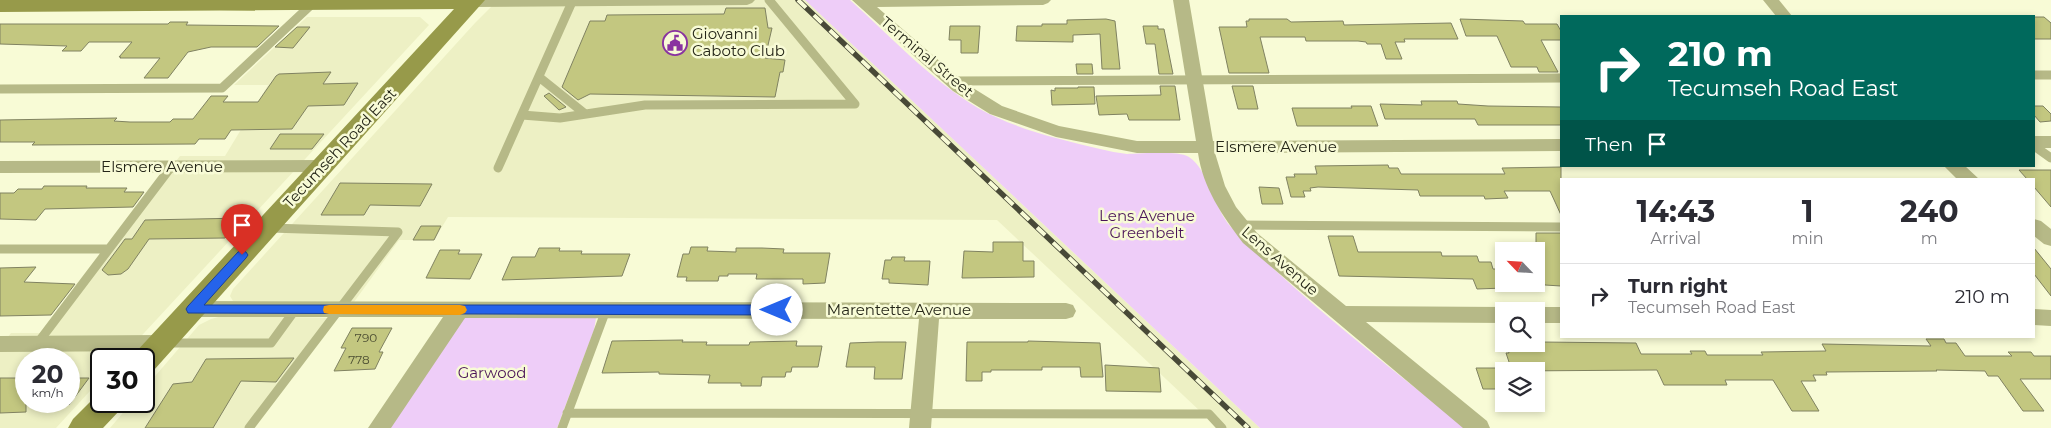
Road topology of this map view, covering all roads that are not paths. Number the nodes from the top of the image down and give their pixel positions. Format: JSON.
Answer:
{"nodes":[{"id":1,"x":695,"y":0,"type":"edge"},
{"id":2,"x":747,"y":0,"type":"edge"},
{"id":3,"x":770,"y":0,"type":"edge"},
{"id":4,"x":1043,"y":0,"type":"edge"},
{"id":5,"x":1180,"y":0,"type":"edge"},
{"id":6,"x":1771,"y":0,"type":"edge"},
{"id":7,"x":473,"y":1,"type":"edge"},
{"id":8,"x":376,"y":2,"type":"edge"},
{"id":9,"x":572,"y":2,"type":"junction"},
{"id":10,"x":862,"y":2,"type":"edge"},
{"id":11,"x":312,"y":4,"type":"junction"},
{"id":12,"x":0,"y":6,"type":"edge"},
{"id":13,"x":1783,"y":15,"type":"edge"},
{"id":14,"x":2035,"y":75,"type":"edge"},
{"id":15,"x":2051,"y":75,"type":"edge"},
{"id":16,"x":539,"y":77,"type":"junction"},
{"id":17,"x":1560,"y":78,"type":"edge"},
{"id":18,"x":1194,"y":79,"type":"junction"},
{"id":19,"x":952,"y":81,"type":"junction"},
{"id":20,"x":0,"y":89,"type":"edge"},
{"id":21,"x":996,"y":110,"type":"joint"},
{"id":22,"x":584,"y":113,"type":"junction"},
{"id":23,"x":522,"y":115,"type":"junction"},
{"id":24,"x":2051,"y":142,"type":"edge"},
{"id":25,"x":2035,"y":144,"type":"edge"},
{"id":26,"x":1560,"y":145,"type":"edge"},
{"id":27,"x":2035,"y":145,"type":"edge"},
{"id":28,"x":1206,"y":147,"type":"junction"},
{"id":29,"x":2051,"y":158,"type":"edge"},
{"id":30,"x":323,"y":166,"type":"junction"},
{"id":31,"x":0,"y":167,"type":"edge"},
{"id":32,"x":171,"y":167,"type":"junction"},
{"id":33,"x":1954,"y":167,"type":"edge"},
{"id":34,"x":498,"y":168,"type":"dead end"},
{"id":35,"x":1969,"y":178,"type":"edge"},
{"id":36,"x":1239,"y":225,"type":"junction"},
{"id":37,"x":1560,"y":227,"type":"edge"},
{"id":38,"x":2035,"y":227,"type":"edge"},
{"id":39,"x":267,"y":228,"type":"junction"},
{"id":40,"x":2051,"y":239,"type":"edge"},
{"id":41,"x":109,"y":248,"type":"junction"},
{"id":42,"x":0,"y":249,"type":"edge"},
{"id":43,"x":192,"y":309,"type":"junction"},
{"id":44,"x":295,"y":310,"type":"junction"},
{"id":45,"x":340,"y":310,"type":"junction"},
{"id":46,"x":459,"y":310,"type":"junction"},
{"id":47,"x":606,"y":310,"type":"junction"},
{"id":48,"x":930,"y":310,"type":"junction"},
{"id":49,"x":1066,"y":311,"type":"dead end"},
{"id":50,"x":1342,"y":314,"type":"junction"},
{"id":51,"x":1495,"y":315,"type":"edge"},
{"id":52,"x":1545,"y":315,"type":"edge"},
{"id":53,"x":1560,"y":315,"type":"edge"},
{"id":54,"x":2035,"y":318,"type":"edge"},
{"id":55,"x":2051,"y":318,"type":"edge"},
{"id":56,"x":0,"y":344,"type":"edge"},
{"id":57,"x":37,"y":344,"type":"junction"},
{"id":58,"x":90,"y":348,"type":"edge"},
{"id":59,"x":155,"y":351,"type":"edge"},
{"id":60,"x":155,"y":353,"type":"edge"},
{"id":61,"x":98,"y":413,"type":"edge"},
{"id":62,"x":567,"y":413,"type":"junction"},
{"id":63,"x":921,"y":421,"type":"edge"},
{"id":64,"x":85,"y":428,"type":"edge"},
{"id":65,"x":93,"y":428,"type":"edge"},
{"id":66,"x":249,"y":428,"type":"edge"},
{"id":67,"x":379,"y":428,"type":"edge"},
{"id":68,"x":562,"y":428,"type":"edge"},
{"id":69,"x":1222,"y":428,"type":"edge"},
{"id":70,"x":1479,"y":428,"type":"edge"}],
"edges":[{"from":1,"to":2,"type":"street"},
{"from":1,"to":9,"type":"street"},
{"from":3,"to":22,"type":"lane"},
{"from":4,"to":10,"type":"street"},
{"from":5,"to":18,"type":"street","name":"Lens Avenue"},
{"from":6,"to":13,"type":"street"},
{"from":7,"to":8,"type":"street"},
{"from":7,"to":9,"type":"street"},
{"from":7,"to":30,"type":"main road","name":"Tecumseh Road East"},
{"from":8,"to":11,"type":"street"},
{"from":9,"to":16,"type":"lane"},
{"from":10,"to":19,"type":"street","name":"Terminal Street"},
{"from":11,"to":12,"type":"street"},
{"from":11,"to":20,"type":"lane"},
{"from":14,"to":15,"type":"lane"},
{"from":16,"to":22,"type":"lane"},
{"from":16,"to":23,"type":"lane"},
{"from":17,"to":18,"type":"lane"},
{"from":18,"to":19,"type":"lane"},
{"from":18,"to":28,"type":"street","name":"Lens Avenue"},
{"from":19,"to":21,"type":"street","name":"Terminal Street"},
{"from":21,"to":28,"type":"street","name":"Elsmere Avenue"},
{"from":22,"to":23,"type":"lane"},
{"from":23,"to":34,"type":"lane"},
{"from":24,"to":25,"type":"street"},
{"from":26,"to":28,"type":"street","name":"Elsmere Avenue"},
{"from":27,"to":29,"type":"lane"},
{"from":28,"to":36,"type":"street","name":"Lens Avenue"},
{"from":30,"to":32,"type":"street","name":"Elsmere Avenue"},
{"from":30,"to":39,"type":"main road","name":"Tecumseh Road East"},
{"from":31,"to":32,"type":"street","name":"Elsmere Avenue"},
{"from":32,"to":41,"type":"lane"},
{"from":33,"to":35,"type":"street"},
{"from":36,"to":37,"type":"lane"},
{"from":36,"to":50,"type":"street","name":"Lens Avenue"},
{"from":38,"to":40,"type":"street"},
{"from":39,"to":43,"type":"main road","name":"Tecumseh Road East"},
{"from":39,"to":45,"type":"lane"},
{"from":41,"to":42,"type":"lane"},
{"from":41,"to":57,"type":"lane"},
{"from":43,"to":44,"type":"street","name":"Marentette Avenue"},
{"from":43,"to":59,"type":"main road","name":"Tecumseh Road East"},
{"from":44,"to":45,"type":"street","name":"Marentette Avenue"},
{"from":44,"to":60,"type":"lane"},
{"from":45,"to":46,"type":"street","name":"Marentette Avenue"},
{"from":45,"to":66,"type":"lane"},
{"from":46,"to":47,"type":"street","name":"Marentette Avenue"},
{"from":46,"to":67,"type":"street"},
{"from":47,"to":48,"type":"street","name":"Marentette Avenue"},
{"from":47,"to":62,"type":"lane"},
{"from":48,"to":49,"type":"street","name":"Marentette Avenue"},
{"from":48,"to":63,"type":"street"},
{"from":50,"to":51,"type":"street"},
{"from":50,"to":70,"type":"street","name":"Lens Avenue"},
{"from":52,"to":53,"type":"street"},
{"from":54,"to":55,"type":"street"},
{"from":56,"to":57,"type":"street"},
{"from":57,"to":58,"type":"street"},
{"from":61,"to":64,"type":"main road"},
{"from":62,"to":63,"type":"lane"},
{"from":62,"to":68,"type":"lane"},
{"from":63,"to":69,"type":"lane"},
{"from":64,"to":65,"type":"lane"}]}
